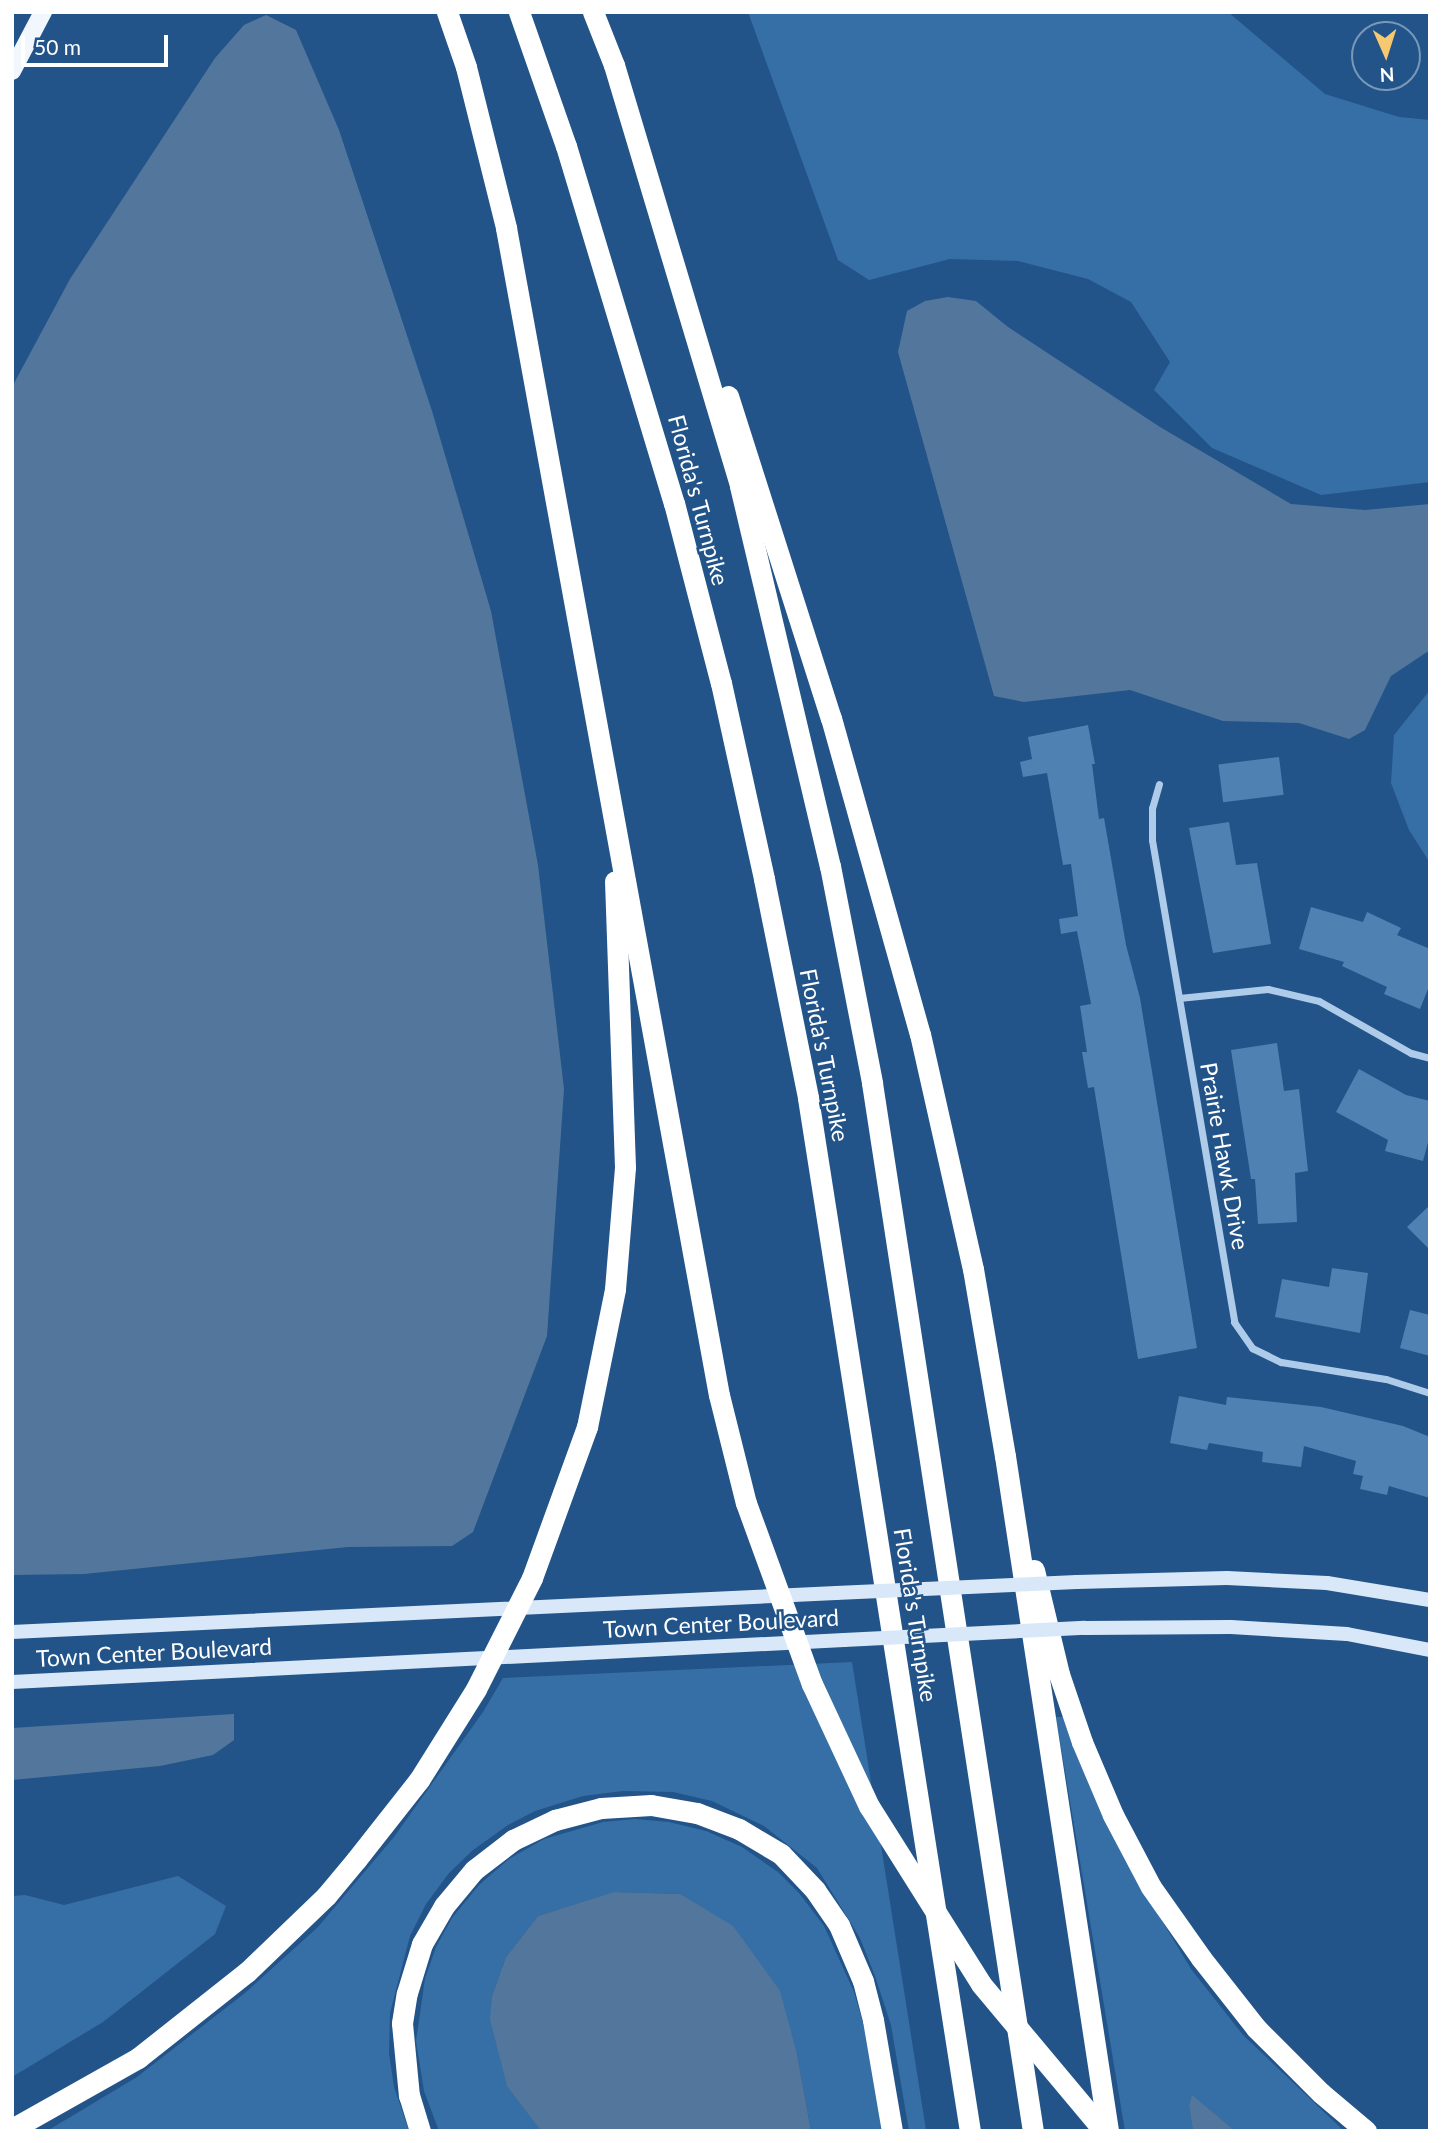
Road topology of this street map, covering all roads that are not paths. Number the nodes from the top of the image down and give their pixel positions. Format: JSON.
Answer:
{"nodes":[{"id":1,"x":43,"y":12,"type":"edge"},
{"id":2,"x":447,"y":12,"type":"edge"},
{"id":3,"x":519,"y":12,"type":"edge"},
{"id":4,"x":593,"y":12,"type":"edge"},
{"id":5,"x":614,"y":65,"type":"junction"},
{"id":6,"x":12,"y":71,"type":"edge"},
{"id":7,"x":596,"y":715,"type":"junction"},
{"id":8,"x":1159,"y":784,"type":"dead end"},
{"id":9,"x":1179,"y":998,"type":"junction"},
{"id":10,"x":1430,"y":1058,"type":"edge"},
{"id":11,"x":1430,"y":1393,"type":"edge"},
{"id":12,"x":1005,"y":1456,"type":"junction"},
{"id":13,"x":1430,"y":1600,"type":"edge"},
{"id":14,"x":12,"y":1632,"type":"edge"},
{"id":15,"x":1430,"y":1650,"type":"edge"},
{"id":16,"x":12,"y":1682,"type":"edge"},
{"id":17,"x":12,"y":2129,"type":"edge"},
{"id":18,"x":420,"y":2131,"type":"edge"},
{"id":19,"x":892,"y":2131,"type":"edge"},
{"id":20,"x":970,"y":2131,"type":"edge"},
{"id":21,"x":1033,"y":2131,"type":"edge"},
{"id":22,"x":1106,"y":2131,"type":"edge"},
{"id":23,"x":1366,"y":2131,"type":"edge"}],
"edges":[{"from":1,"to":6,"type":"main road"},
{"from":2,"to":7,"type":"highway"},
{"from":3,"to":20,"type":"highway","name":"Florida's Turnpike"},
{"from":4,"to":5,"type":"highway","name":"Florida's Turnpike"},
{"from":5,"to":12,"type":"highway"},
{"from":5,"to":21,"type":"highway","name":"Florida's Turnpike"},
{"from":7,"to":17,"type":"highway","bridge":true},
{"from":7,"to":22,"type":"highway","bridge":true},
{"from":8,"to":9,"type":"street","name":"Prairie Hawk Drive"},
{"from":9,"to":10,"type":"street"},
{"from":9,"to":11,"type":"street","name":"Prairie Hawk Drive"},
{"from":12,"to":22,"type":"highway"},
{"from":12,"to":23,"type":"highway"},
{"from":13,"to":14,"type":"main road","name":"Town Center Boulevard","bridge":true},
{"from":15,"to":16,"type":"main road","name":"Town Center Boulevard","bridge":true},
{"from":18,"to":19,"type":"highway"}]}
